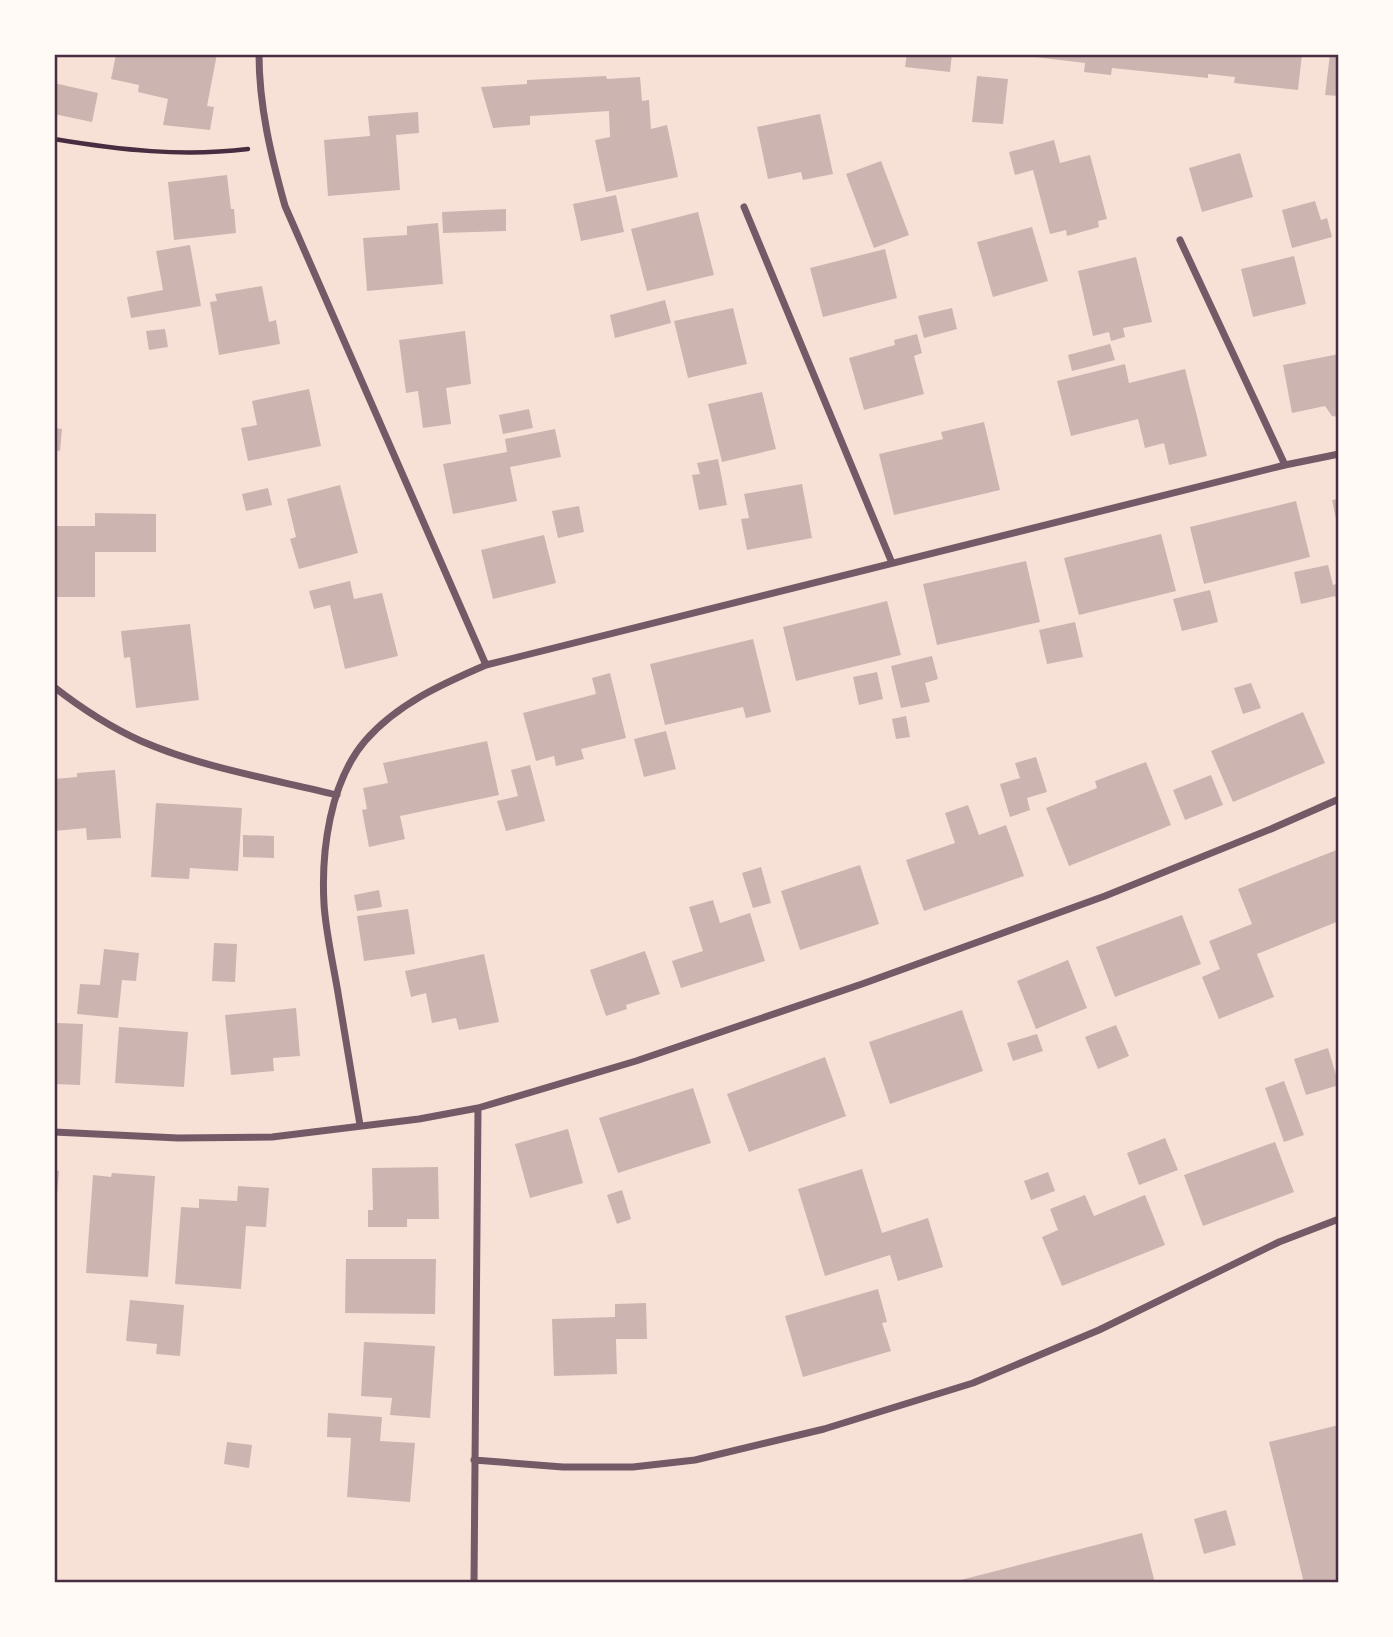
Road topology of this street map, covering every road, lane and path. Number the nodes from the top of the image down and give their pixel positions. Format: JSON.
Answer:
{"nodes":[{"id":1,"x":258,"y":54,"type":"edge"},
{"id":2,"x":54,"y":139,"type":"edge"},
{"id":3,"x":269,"y":147,"type":"junction"},
{"id":4,"x":744,"y":207,"type":"dead end"},
{"id":5,"x":1180,"y":240,"type":"dead end"},
{"id":6,"x":1339,"y":454,"type":"edge"},
{"id":7,"x":1285,"y":465,"type":"junction"},
{"id":8,"x":892,"y":563,"type":"junction"},
{"id":9,"x":486,"y":665,"type":"junction"},
{"id":10,"x":54,"y":687,"type":"edge"},
{"id":11,"x":337,"y":795,"type":"junction"},
{"id":12,"x":1339,"y":799,"type":"edge"},
{"id":13,"x":478,"y":1108,"type":"junction"},
{"id":14,"x":360,"y":1125,"type":"junction"},
{"id":15,"x":54,"y":1132,"type":"edge"},
{"id":16,"x":1339,"y":1219,"type":"edge"},
{"id":17,"x":474,"y":1460,"type":"junction"},
{"id":18,"x":474,"y":1583,"type":"edge"}],
"edges":[{"from":1,"to":3,"type":"street"},
{"from":2,"to":3,"type":"path"},
{"from":3,"to":9,"type":"street"},
{"from":4,"to":8,"type":"street"},
{"from":5,"to":7,"type":"street"},
{"from":6,"to":7,"type":"street"},
{"from":7,"to":8,"type":"street"},
{"from":8,"to":9,"type":"street"},
{"from":9,"to":11,"type":"street"},
{"from":10,"to":11,"type":"street"},
{"from":11,"to":14,"type":"street"},
{"from":12,"to":13,"type":"street"},
{"from":13,"to":14,"type":"street"},
{"from":13,"to":17,"type":"street"},
{"from":14,"to":15,"type":"street"},
{"from":16,"to":17,"type":"street"},
{"from":17,"to":18,"type":"street"}]}
